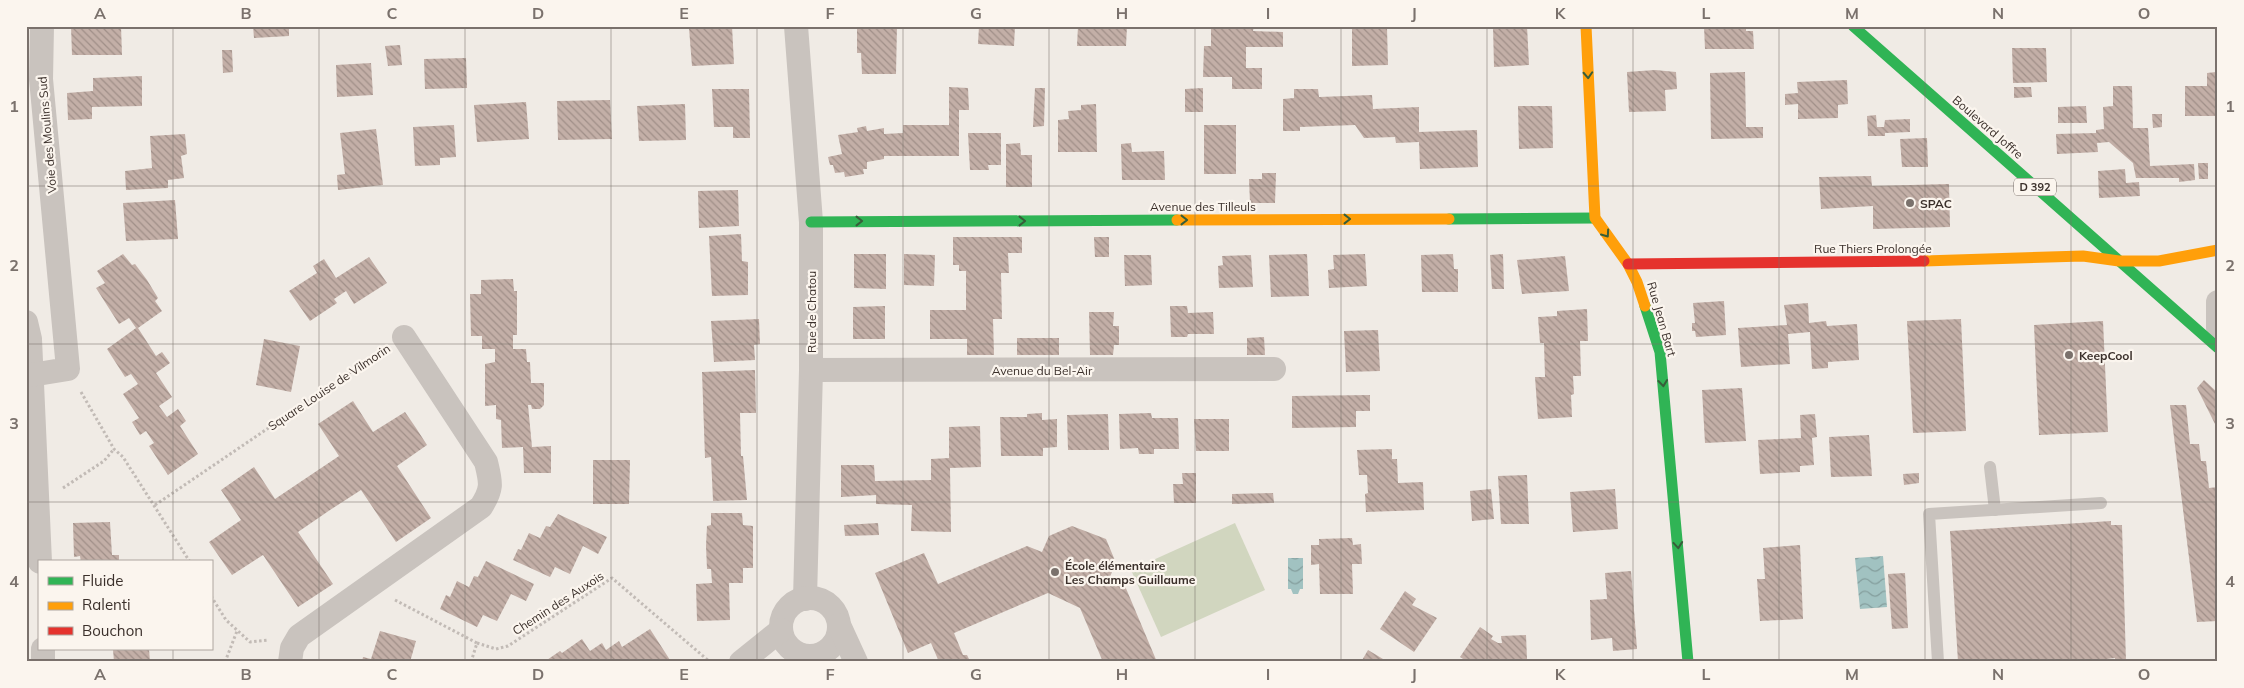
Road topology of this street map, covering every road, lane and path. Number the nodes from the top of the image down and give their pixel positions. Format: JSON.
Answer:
{"nodes":[{"id":1,"x":42,"y":26,"type":"edge"},
{"id":2,"x":796,"y":26,"type":"edge"},
{"id":3,"x":1586,"y":26,"type":"edge"},
{"id":4,"x":1853,"y":26,"type":"edge"},
{"id":5,"x":1595,"y":218,"type":"junction"},
{"id":6,"x":811,"y":222,"type":"junction"},
{"id":7,"x":2218,"y":250,"type":"edge"},
{"id":8,"x":2119,"y":261,"type":"junction"},
{"id":9,"x":1628,"y":264,"type":"junction"},
{"id":10,"x":2218,"y":302,"type":"edge"},
{"id":11,"x":26,"y":322,"type":"edge"},
{"id":12,"x":2218,"y":328,"type":"edge"},
{"id":13,"x":404,"y":337,"type":"joint"},
{"id":14,"x":2218,"y":348,"type":"edge"},
{"id":15,"x":68,"y":369,"type":"junction"},
{"id":16,"x":1274,"y":369,"type":"dead end"},
{"id":17,"x":811,"y":370,"type":"junction"},
{"id":18,"x":29,"y":374,"type":"edge"},
{"id":19,"x":114,"y":449,"type":"junction"},
{"id":20,"x":1990,"y":467,"type":"dead end"},
{"id":21,"x":2101,"y":503,"type":"dead end"},
{"id":22,"x":38,"y":505,"type":"junction"},
{"id":23,"x":155,"y":505,"type":"junction"},
{"id":24,"x":1995,"y":510,"type":"junction"},
{"id":25,"x":40,"y":560,"type":"edge"},
{"id":26,"x":189,"y":560,"type":"edge"},
{"id":27,"x":385,"y":576,"type":"junction"},
{"id":28,"x":212,"y":598,"type":"edge"},
{"id":29,"x":805,"y":599,"type":"junction"},
{"id":30,"x":839,"y":625,"type":"junction"},
{"id":31,"x":781,"y":630,"type":"junction"},
{"id":32,"x":237,"y":631,"type":"junction"},
{"id":33,"x":299,"y":636,"type":"junction"},
{"id":34,"x":477,"y":643,"type":"junction"},
{"id":35,"x":806,"y":659,"type":"edge"},
{"id":36,"x":225,"y":662,"type":"edge"},
{"id":37,"x":290,"y":662,"type":"edge"},
{"id":38,"x":471,"y":662,"type":"edge"},
{"id":39,"x":710,"y":662,"type":"edge"},
{"id":40,"x":741,"y":662,"type":"edge"},
{"id":41,"x":856,"y":662,"type":"edge"},
{"id":42,"x":1688,"y":662,"type":"edge"},
{"id":43,"x":1938,"y":662,"type":"edge"}],
"edges":[{"from":1,"to":15,"type":"street","name":"Voie des Moulins Sud"},
{"from":2,"to":6,"type":"street","name":"Rue de Chatou"},
{"from":3,"to":5,"type":"street","one_way":true},
{"from":4,"to":8,"type":"street","name":"Boulevard Joffre","number":"D 392"},
{"from":6,"to":5,"type":"street","name":"Avenue des Tilleuls","one_way":true},
{"from":5,"to":9,"type":"street","name":"Rue Jean Bart","one_way":true},
{"from":6,"to":17,"type":"street","name":"Rue de Chatou"},
{"from":7,"to":8,"type":"street","name":"Rue Thiers Prolongée"},
{"from":8,"to":9,"type":"street","name":"Rue Thiers Prolongée"},
{"from":8,"to":14,"type":"street","name":"Boulevard Joffre","number":"D 392"},
{"from":9,"to":42,"type":"street","name":"Rue Jean Bart","one_way":true},
{"from":10,"to":12,"type":"street"},
{"from":11,"to":18,"type":"street"},
{"from":13,"to":23,"type":"path","name":"Square Louise de Vilmorin"},
{"from":13,"to":27,"type":"street","name":"Square Louise de Vilmorin"},
{"from":15,"to":18,"type":"street"},
{"from":15,"to":19,"type":"path"},
{"from":16,"to":17,"type":"street","name":"Avenue du Bel-Air"},
{"from":17,"to":29,"type":"street","name":"Rue de Chatou"},
{"from":18,"to":22,"type":"street"},
{"from":19,"to":22,"type":"path"},
{"from":19,"to":23,"type":"path"},
{"from":20,"to":24,"type":"lane"},
{"from":21,"to":24,"type":"lane"},
{"from":22,"to":25,"type":"street"},
{"from":23,"to":26,"type":"path"},
{"from":24,"to":43,"type":"lane"},
{"from":27,"to":33,"type":"street","name":"Square Louise de Vilmorin"},
{"from":27,"to":34,"type":"path","name":"Chemin des Auxois"},
{"from":28,"to":32,"type":"path"},
{"from":29,"to":30,"type":"street"},
{"from":29,"to":31,"type":"street"},
{"from":30,"to":35,"type":"street"},
{"from":30,"to":41,"type":"street"},
{"from":31,"to":35,"type":"street"},
{"from":31,"to":40,"type":"street"},
{"from":32,"to":33,"type":"path"},
{"from":32,"to":36,"type":"path"},
{"from":33,"to":37,"type":"street"},
{"from":34,"to":38,"type":"path"},
{"from":34,"to":39,"type":"path","name":"Chemin des Auxois"}]}
